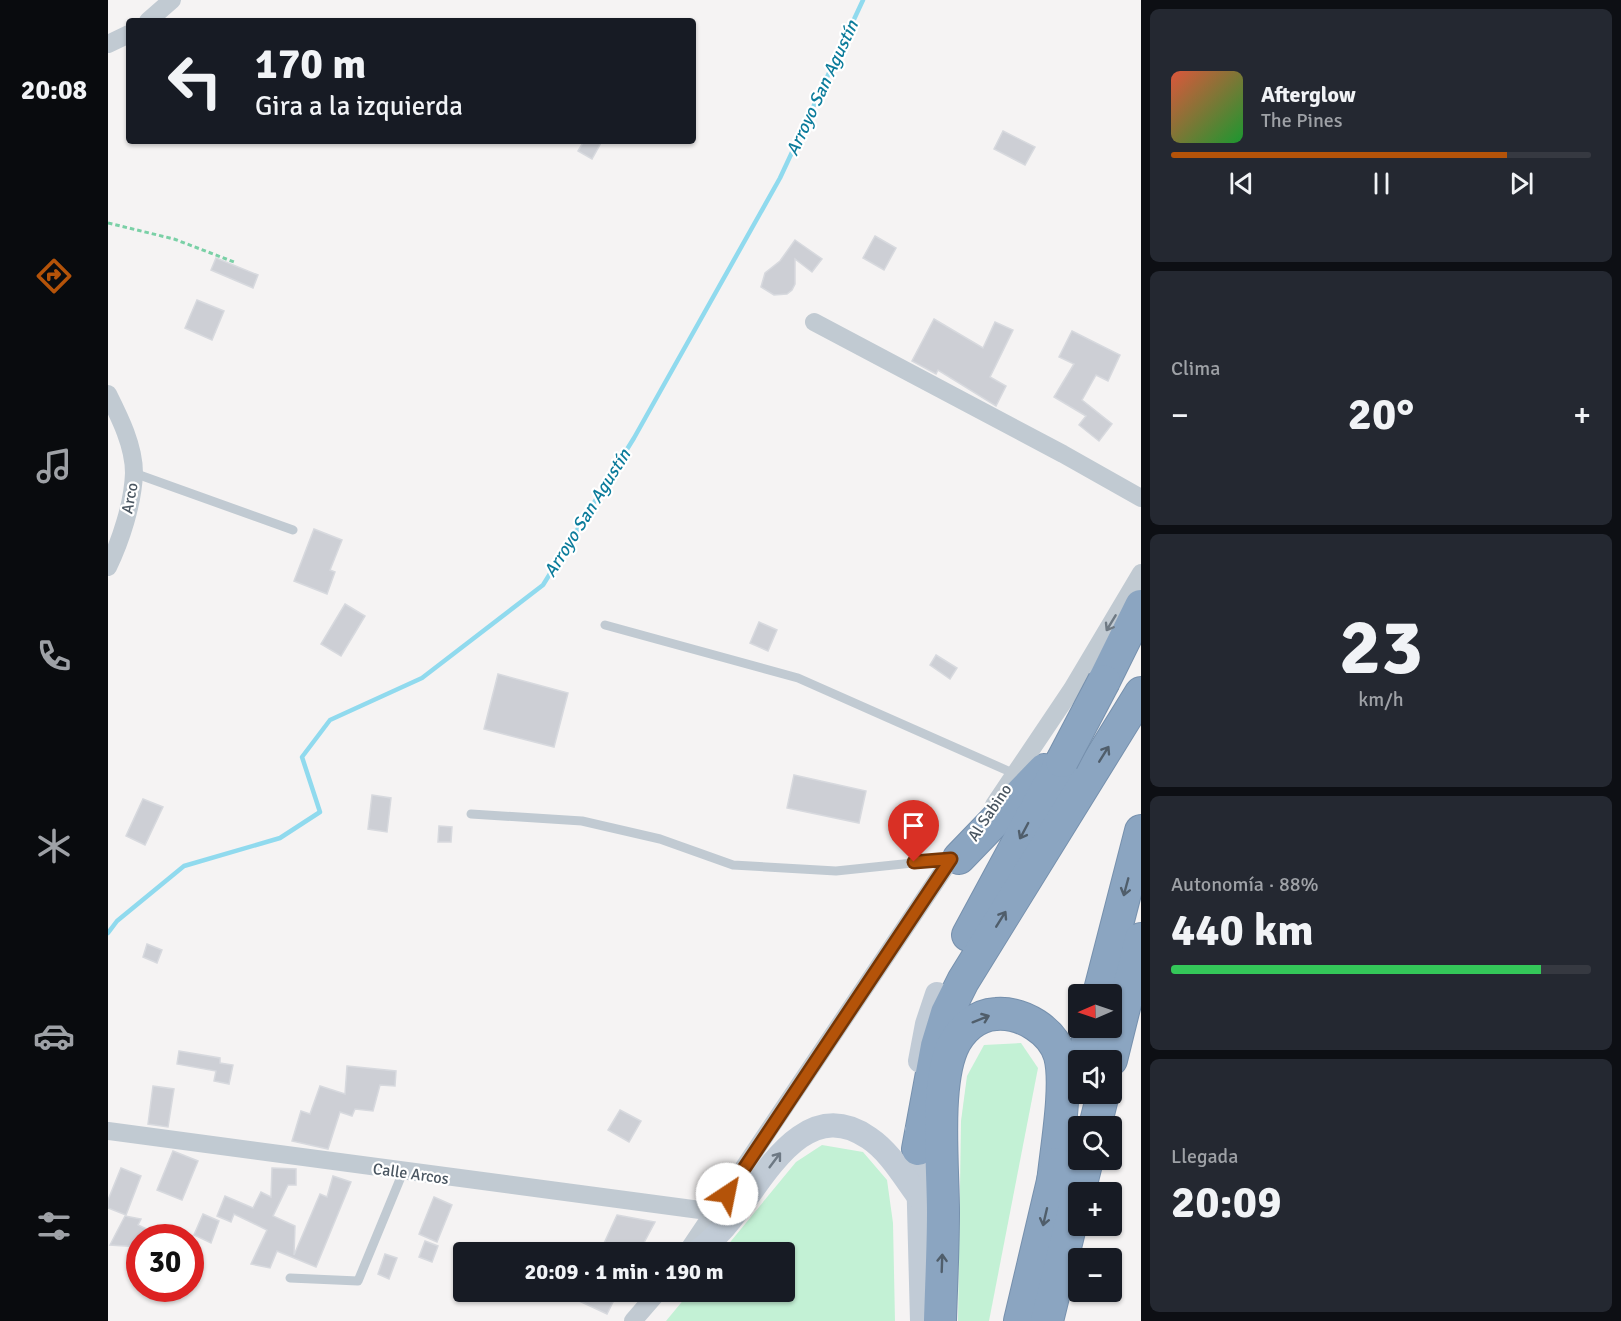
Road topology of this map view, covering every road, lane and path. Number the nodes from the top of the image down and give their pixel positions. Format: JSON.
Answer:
{"nodes":[{"id":1,"x":172,"y":0,"type":"edge"},
{"id":2,"x":151,"y":18,"type":"edge"},
{"id":3,"x":126,"y":35,"type":"edge"},
{"id":4,"x":108,"y":44,"type":"edge"},
{"id":5,"x":108,"y":223,"type":"edge"},
{"id":6,"x":234,"y":262,"type":"dead end"},
{"id":7,"x":814,"y":322,"type":"dead end"},
{"id":8,"x":108,"y":394,"type":"edge"},
{"id":9,"x":134,"y":473,"type":"junction"},
{"id":10,"x":1141,"y":498,"type":"edge"},
{"id":11,"x":293,"y":530,"type":"dead end"},
{"id":12,"x":108,"y":567,"type":"edge"},
{"id":13,"x":1141,"y":573,"type":"edge"},
{"id":14,"x":1141,"y":606,"type":"edge"},
{"id":15,"x":605,"y":625,"type":"dead end"},
{"id":16,"x":1141,"y":679,"type":"edge"},
{"id":17,"x":1141,"y":693,"type":"edge"},
{"id":18,"x":1015,"y":774,"type":"junction"},
{"id":19,"x":471,"y":814,"type":"dead end"},
{"id":20,"x":1141,"y":831,"type":"edge"},
{"id":21,"x":955,"y":858,"type":"junction"},
{"id":22,"x":1141,"y":939,"type":"edge"},
{"id":23,"x":1102,"y":984,"type":"edge"},
{"id":24,"x":937,"y":993,"type":"joint"},
{"id":25,"x":1113,"y":1050,"type":"edge"},
{"id":26,"x":1076,"y":1104,"type":"edge"},
{"id":27,"x":108,"y":1131,"type":"edge"},
{"id":28,"x":918,"y":1149,"type":"junction"},
{"id":29,"x":403,"y":1172,"type":"junction"},
{"id":30,"x":1069,"y":1182,"type":"edge"},
{"id":31,"x":1071,"y":1182,"type":"edge"},
{"id":32,"x":1068,"y":1195,"type":"edge"},
{"id":33,"x":919,"y":1197,"type":"junction"},
{"id":34,"x":1068,"y":1201,"type":"edge"},
{"id":35,"x":715,"y":1212,"type":"junction"},
{"id":36,"x":694,"y":1242,"type":"edge"},
{"id":37,"x":708,"y":1242,"type":"edge"},
{"id":38,"x":290,"y":1278,"type":"dead end"},
{"id":39,"x":649,"y":1302,"type":"edge"},
{"id":40,"x":633,"y":1321,"type":"edge"},
{"id":41,"x":922,"y":1321,"type":"edge"},
{"id":42,"x":940,"y":1321,"type":"edge"},
{"id":43,"x":1020,"y":1321,"type":"edge"},
{"id":44,"x":1047,"y":1321,"type":"edge"}],
"edges":[{"from":1,"to":2,"type":"street"},
{"from":3,"to":4,"type":"street"},
{"from":5,"to":6,"type":"path"},
{"from":7,"to":10,"type":"street"},
{"from":8,"to":9,"type":"street","name":"Arco"},
{"from":9,"to":11,"type":"lane"},
{"from":9,"to":12,"type":"street","name":"Arco"},
{"from":13,"to":18,"type":"street","name":"Al Sabino","one_way":true},
{"from":14,"to":24,"type":"highway","one_way":true,"bridge":true},
{"from":15,"to":18,"type":"lane"},
{"from":16,"to":21,"type":"highway"},
{"from":28,"to":17,"type":"highway","one_way":true},
{"from":18,"to":21,"type":"street","name":"Al Sabino"},
{"from":19,"to":21,"type":"lane"},
{"from":20,"to":23,"type":"highway","one_way":true},
{"from":21,"to":35,"type":"street","name":"Al Sabino"},
{"from":22,"to":25,"type":"highway"},
{"from":24,"to":28,"type":"main road"},
{"from":26,"to":31,"type":"highway"},
{"from":27,"to":29,"type":"street","name":"Calle Arcos"},
{"from":28,"to":33,"type":"main road"},
{"from":29,"to":35,"type":"street","name":"Calle Arcos"},
{"from":29,"to":38,"type":"lane"},
{"from":42,"to":30,"type":"highway","one_way":true},
{"from":32,"to":43,"type":"highway","one_way":true},
{"from":37,"to":33,"type":"main road","one_way":true},
{"from":33,"to":41,"type":"main road"},
{"from":34,"to":44,"type":"highway"},
{"from":35,"to":36,"type":"street","name":"Al Sabino"},
{"from":39,"to":40,"type":"street"}]}
